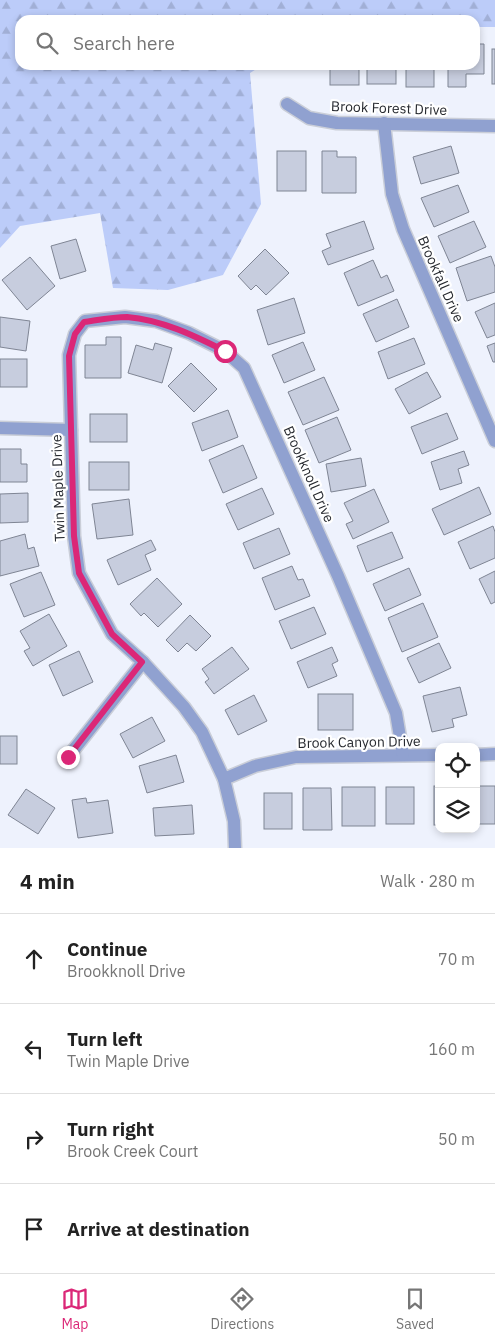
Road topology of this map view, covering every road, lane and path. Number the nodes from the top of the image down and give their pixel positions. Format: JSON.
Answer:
{"nodes":[{"id":1,"x":288,"y":104,"type":"dead end"},
{"id":2,"x":384,"y":123,"type":"junction"},
{"id":3,"x":495,"y":126,"type":"edge"},
{"id":4,"x":84,"y":322,"type":"joint"},
{"id":5,"x":0,"y":428,"type":"edge"},
{"id":6,"x":71,"y":430,"type":"junction"},
{"id":7,"x":495,"y":440,"type":"edge"},
{"id":8,"x":142,"y":662,"type":"junction"},
{"id":9,"x":495,"y":754,"type":"edge"},
{"id":10,"x":403,"y":755,"type":"junction"},
{"id":11,"x":435,"y":755,"type":"edge"},
{"id":12,"x":480,"y":755,"type":"edge"},
{"id":13,"x":68,"y":757,"type":"dead end"},
{"id":14,"x":224,"y":779,"type":"junction"},
{"id":15,"x":235,"y":848,"type":"edge"}],
"edges":[{"from":1,"to":2,"type":"street","name":"Brook Forest Drive"},
{"from":2,"to":3,"type":"street","name":"Brook Forest Drive"},
{"from":2,"to":7,"type":"street","name":"Brookfall Drive"},
{"from":4,"to":6,"type":"street","name":"Twin Maple Drive"},
{"from":4,"to":10,"type":"street","name":"Brookknoll Drive"},
{"from":5,"to":6,"type":"street"},
{"from":6,"to":8,"type":"street","name":"Twin Maple Drive"},
{"from":8,"to":13,"type":"street"},
{"from":8,"to":14,"type":"street","name":"Twin Maple Drive"},
{"from":9,"to":12,"type":"street"},
{"from":10,"to":11,"type":"street","name":"Brook Canyon Drive"},
{"from":10,"to":14,"type":"street","name":"Brook Canyon Drive"},
{"from":14,"to":15,"type":"street","name":"Twin Maple Drive"}]}
